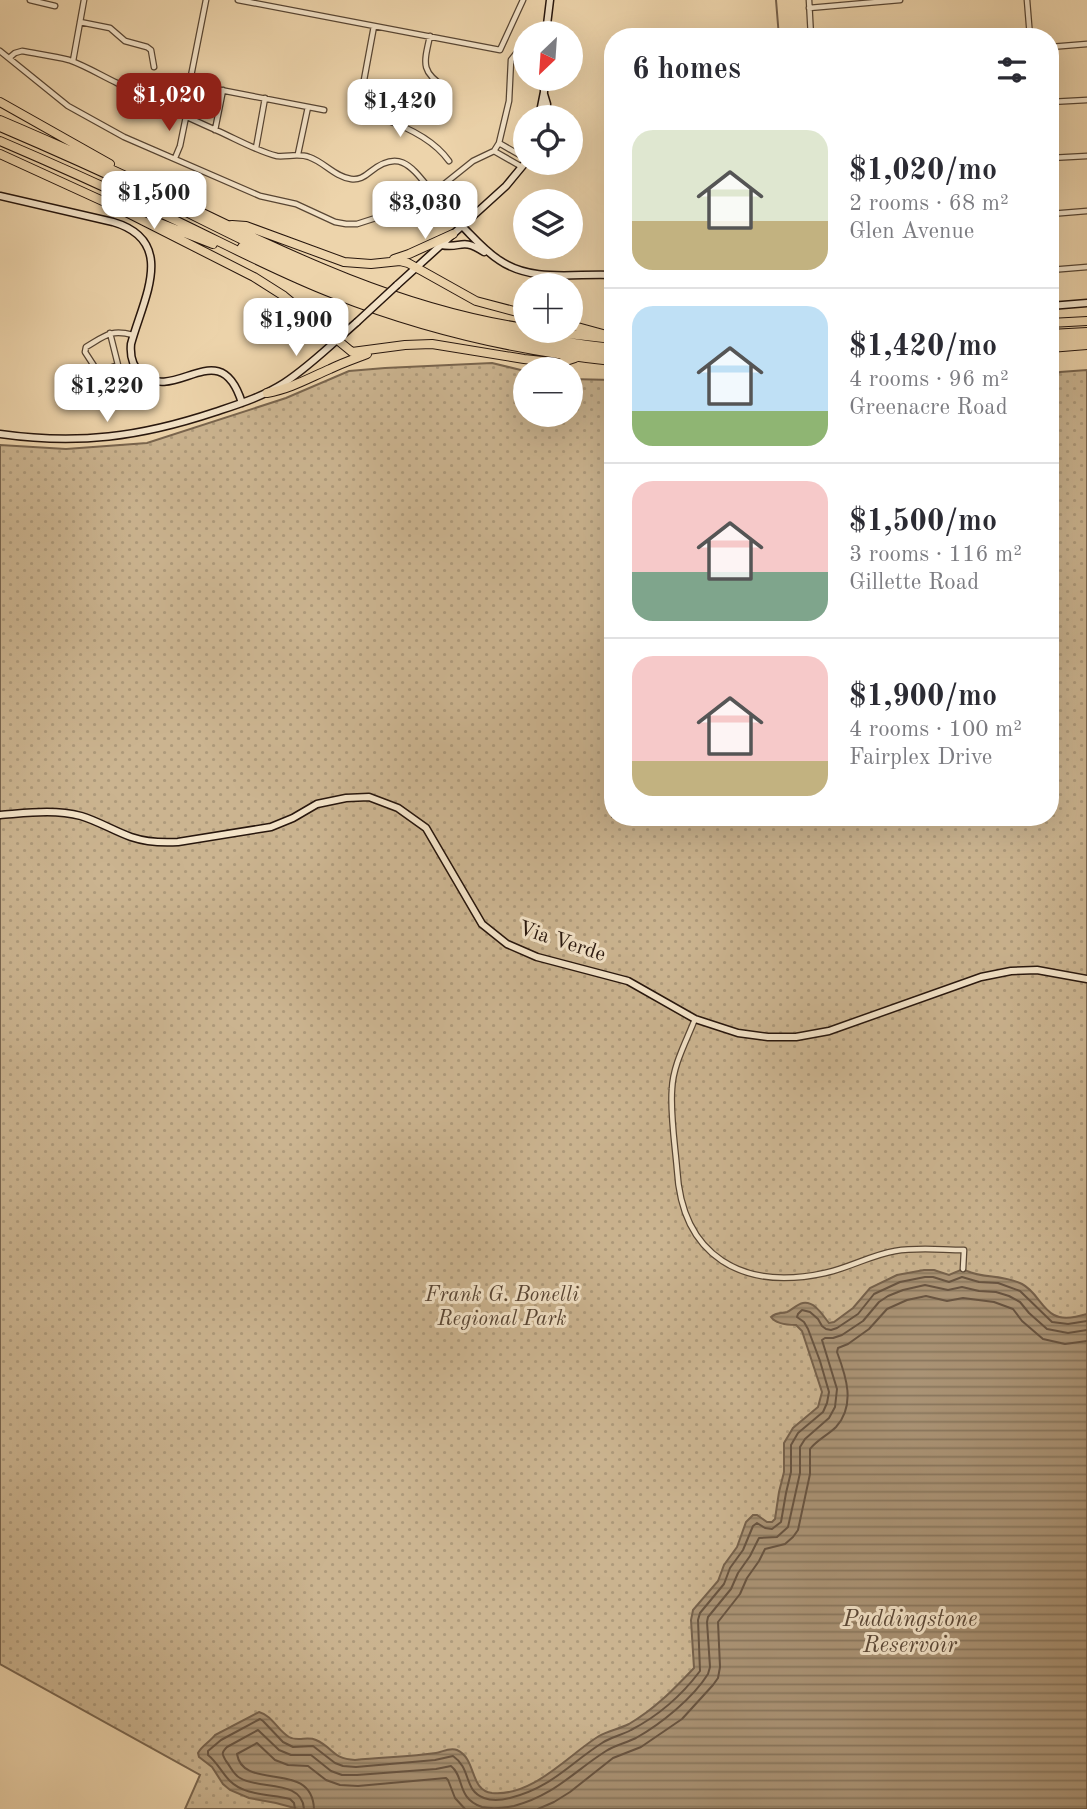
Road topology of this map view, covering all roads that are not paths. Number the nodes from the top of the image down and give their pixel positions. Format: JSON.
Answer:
{"nodes":[{"id":1,"x":30,"y":0,"type":"edge"},
{"id":2,"x":84,"y":0,"type":"edge"},
{"id":3,"x":206,"y":0,"type":"edge"},
{"id":4,"x":237,"y":0,"type":"edge"},
{"id":5,"x":523,"y":0,"type":"edge"},
{"id":6,"x":550,"y":0,"type":"edge"},
{"id":7,"x":809,"y":0,"type":"edge"},
{"id":8,"x":900,"y":0,"type":"edge"},
{"id":9,"x":1027,"y":0,"type":"edge"},
{"id":10,"x":863,"y":1,"type":"edge"},
{"id":11,"x":55,"y":6,"type":"dead end"},
{"id":12,"x":809,"y":8,"type":"junction"},
{"id":13,"x":547,"y":21,"type":"edge"},
{"id":14,"x":80,"y":22,"type":"junction"},
{"id":15,"x":374,"y":26,"type":"junction"},
{"id":16,"x":810,"y":28,"type":"edge"},
{"id":17,"x":1029,"y":28,"type":"edge"},
{"id":18,"x":430,"y":36,"type":"junction"},
{"id":19,"x":1087,"y":44,"type":"edge"},
{"id":20,"x":1059,"y":46,"type":"edge"},
{"id":21,"x":0,"y":51,"type":"edge"},
{"id":22,"x":513,"y":57,"type":"edge"},
{"id":23,"x":9,"y":58,"type":"junction"},
{"id":24,"x":72,"y":61,"type":"junction"},
{"id":25,"x":154,"y":67,"type":"dead end"},
{"id":26,"x":205,"y":87,"type":"dead end"},
{"id":27,"x":446,"y":88,"type":"dead end"},
{"id":28,"x":223,"y":90,"type":"junction"},
{"id":29,"x":544,"y":92,"type":"joint"},
{"id":30,"x":265,"y":98,"type":"junction"},
{"id":31,"x":1087,"y":100,"type":"edge"},
{"id":32,"x":0,"y":102,"type":"edge"},
{"id":33,"x":1059,"y":102,"type":"edge"},
{"id":34,"x":541,"y":105,"type":"edge"},
{"id":35,"x":547,"y":105,"type":"edge"},
{"id":36,"x":308,"y":107,"type":"junction"},
{"id":37,"x":324,"y":110,"type":"dead end"},
{"id":38,"x":186,"y":117,"type":"junction"},
{"id":39,"x":0,"y":120,"type":"edge"},
{"id":40,"x":0,"y":127,"type":"edge"},
{"id":41,"x":215,"y":130,"type":"junction"},
{"id":42,"x":0,"y":141,"type":"edge"},
{"id":43,"x":499,"y":142,"type":"junction"},
{"id":44,"x":256,"y":148,"type":"junction"},
{"id":45,"x":494,"y":151,"type":"junction"},
{"id":46,"x":0,"y":154,"type":"edge"},
{"id":47,"x":298,"y":154,"type":"junction"},
{"id":48,"x":513,"y":154,"type":"edge"},
{"id":49,"x":1087,"y":156,"type":"edge"},
{"id":50,"x":175,"y":158,"type":"junction"},
{"id":51,"x":1059,"y":158,"type":"edge"},
{"id":52,"x":513,"y":159,"type":"edge"},
{"id":53,"x":449,"y":161,"type":"dead end"},
{"id":54,"x":515,"y":175,"type":"edge"},
{"id":55,"x":158,"y":192,"type":"junction"},
{"id":56,"x":433,"y":193,"type":"junction"},
{"id":57,"x":0,"y":196,"type":"edge"},
{"id":58,"x":118,"y":208,"type":"junction"},
{"id":59,"x":1087,"y":211,"type":"edge"},
{"id":60,"x":1059,"y":213,"type":"edge"},
{"id":61,"x":225,"y":225,"type":"junction"},
{"id":62,"x":462,"y":226,"type":"junction"},
{"id":63,"x":200,"y":232,"type":"junction"},
{"id":64,"x":453,"y":234,"type":"junction"},
{"id":65,"x":441,"y":245,"type":"junction"},
{"id":66,"x":490,"y":254,"type":"junction"},
{"id":67,"x":388,"y":261,"type":"junction"},
{"id":68,"x":263,"y":263,"type":"junction"},
{"id":69,"x":1087,"y":267,"type":"edge"},
{"id":70,"x":416,"y":268,"type":"junction"},
{"id":71,"x":1059,"y":269,"type":"edge"},
{"id":72,"x":604,"y":275,"type":"edge"},
{"id":73,"x":1087,"y":303,"type":"edge"},
{"id":74,"x":1059,"y":305,"type":"edge"},
{"id":75,"x":513,"y":311,"type":"edge"},
{"id":76,"x":1087,"y":321,"type":"edge"},
{"id":77,"x":1059,"y":323,"type":"edge"},
{"id":78,"x":513,"y":325,"type":"edge"},
{"id":79,"x":583,"y":329,"type":"edge"},
{"id":80,"x":1087,"y":332,"type":"edge"},
{"id":81,"x":110,"y":333,"type":"junction"},
{"id":82,"x":1059,"y":334,"type":"edge"},
{"id":83,"x":133,"y":335,"type":"junction"},
{"id":84,"x":583,"y":335,"type":"edge"},
{"id":85,"x":604,"y":336,"type":"edge"},
{"id":86,"x":604,"y":337,"type":"edge"},
{"id":87,"x":1087,"y":338,"type":"edge"},
{"id":88,"x":337,"y":340,"type":"junction"},
{"id":89,"x":1059,"y":340,"type":"edge"},
{"id":90,"x":389,"y":347,"type":"junction"},
{"id":91,"x":604,"y":347,"type":"edge"},
{"id":92,"x":1059,"y":347,"type":"edge"},
{"id":93,"x":1087,"y":347,"type":"edge"},
{"id":94,"x":604,"y":353,"type":"edge"},
{"id":95,"x":513,"y":357,"type":"edge"},
{"id":96,"x":578,"y":357,"type":"edge"},
{"id":97,"x":583,"y":358,"type":"edge"},
{"id":98,"x":604,"y":360,"type":"edge"},
{"id":99,"x":267,"y":393,"type":"junction"},
{"id":100,"x":242,"y":403,"type":"junction"},
{"id":101,"x":0,"y":434,"type":"edge"},
{"id":102,"x":0,"y":815,"type":"edge"},
{"id":103,"x":1087,"y":979,"type":"edge"},
{"id":104,"x":695,"y":1019,"type":"junction"},
{"id":105,"x":963,"y":1269,"type":"dead end"}],
"edges":[{"from":1,"to":11,"type":"street"},
{"from":2,"to":14,"type":"street"},
{"from":3,"to":38,"type":"street"},
{"from":4,"to":15,"type":"street"},
{"from":5,"to":18,"type":"street"},
{"from":6,"to":13,"type":"main road"},
{"from":7,"to":12,"type":"street"},
{"from":8,"to":10,"type":"street"},
{"from":9,"to":17,"type":"street"},
{"from":10,"to":12,"type":"street"},
{"from":12,"to":16,"type":"street"},
{"from":14,"to":24,"type":"street"},
{"from":14,"to":25,"type":"street"},
{"from":15,"to":18,"type":"street"},
{"from":15,"to":53,"type":"street"},
{"from":18,"to":27,"type":"street"},
{"from":19,"to":20,"type":"street"},
{"from":21,"to":23,"type":"street"},
{"from":22,"to":43,"type":"street"},
{"from":23,"to":24,"type":"street"},
{"from":23,"to":50,"type":"street"},
{"from":24,"to":38,"type":"street"},
{"from":26,"to":28,"type":"street"},
{"from":28,"to":30,"type":"street"},
{"from":28,"to":41,"type":"street"},
{"from":29,"to":34,"type":"main road"},
{"from":29,"to":35,"type":"main road"},
{"from":30,"to":36,"type":"street"},
{"from":30,"to":44,"type":"street"},
{"from":31,"to":33,"type":"street"},
{"from":32,"to":55,"type":"highway"},
{"from":36,"to":37,"type":"street"},
{"from":36,"to":47,"type":"street"},
{"from":38,"to":41,"type":"street"},
{"from":38,"to":50,"type":"street"},
{"from":39,"to":55,"type":"highway"},
{"from":40,"to":91,"type":"highway"},
{"from":41,"to":44,"type":"street"},
{"from":42,"to":63,"type":"highway"},
{"from":43,"to":45,"type":"street"},
{"from":43,"to":48,"type":"street"},
{"from":44,"to":47,"type":"street"},
{"from":45,"to":52,"type":"street"},
{"from":45,"to":56,"type":"street"},
{"from":46,"to":58,"type":"highway"},
{"from":47,"to":56,"type":"street"},
{"from":49,"to":51,"type":"street"},
{"from":50,"to":56,"type":"street"},
{"from":54,"to":62,"type":"main road"},
{"from":55,"to":61,"type":"highway"},
{"from":57,"to":83,"type":"main road"},
{"from":58,"to":68,"type":"highway"},
{"from":58,"to":88,"type":"highway"},
{"from":59,"to":60,"type":"street"},
{"from":61,"to":67,"type":"highway"},
{"from":61,"to":78,"type":"highway"},
{"from":62,"to":64,"type":"main road"},
{"from":62,"to":66,"type":"main road"},
{"from":63,"to":68,"type":"highway"},
{"from":63,"to":94,"type":"highway"},
{"from":64,"to":65,"type":"main road"},
{"from":64,"to":67,"type":"highway"},
{"from":65,"to":66,"type":"main road"},
{"from":65,"to":70,"type":"main road"},
{"from":66,"to":72,"type":"main road"},
{"from":67,"to":70,"type":"highway"},
{"from":68,"to":96,"type":"highway"},
{"from":69,"to":71,"type":"street"},
{"from":70,"to":75,"type":"highway"},
{"from":70,"to":88,"type":"main road","bridge":true},
{"from":73,"to":74,"type":"main road"},
{"from":76,"to":77,"type":"highway"},
{"from":79,"to":85,"type":"highway"},
{"from":80,"to":82,"type":"highway"},
{"from":81,"to":81,"type":"street"},
{"from":81,"to":83,"type":"street"},
{"from":83,"to":100,"type":"main road"},
{"from":84,"to":86,"type":"highway"},
{"from":87,"to":89,"type":"highway"},
{"from":88,"to":90,"type":"highway"},
{"from":88,"to":99,"type":"main road"},
{"from":90,"to":95,"type":"highway"},
{"from":90,"to":99,"type":"highway"},
{"from":92,"to":93,"type":"highway"},
{"from":97,"to":98,"type":"highway"},
{"from":99,"to":100,"type":"main road"},
{"from":100,"to":101,"type":"main road"},
{"from":102,"to":104,"type":"main road","name":"Via Verde"},
{"from":103,"to":104,"type":"main road","name":"Via Verde"},
{"from":104,"to":105,"type":"street"}]}
